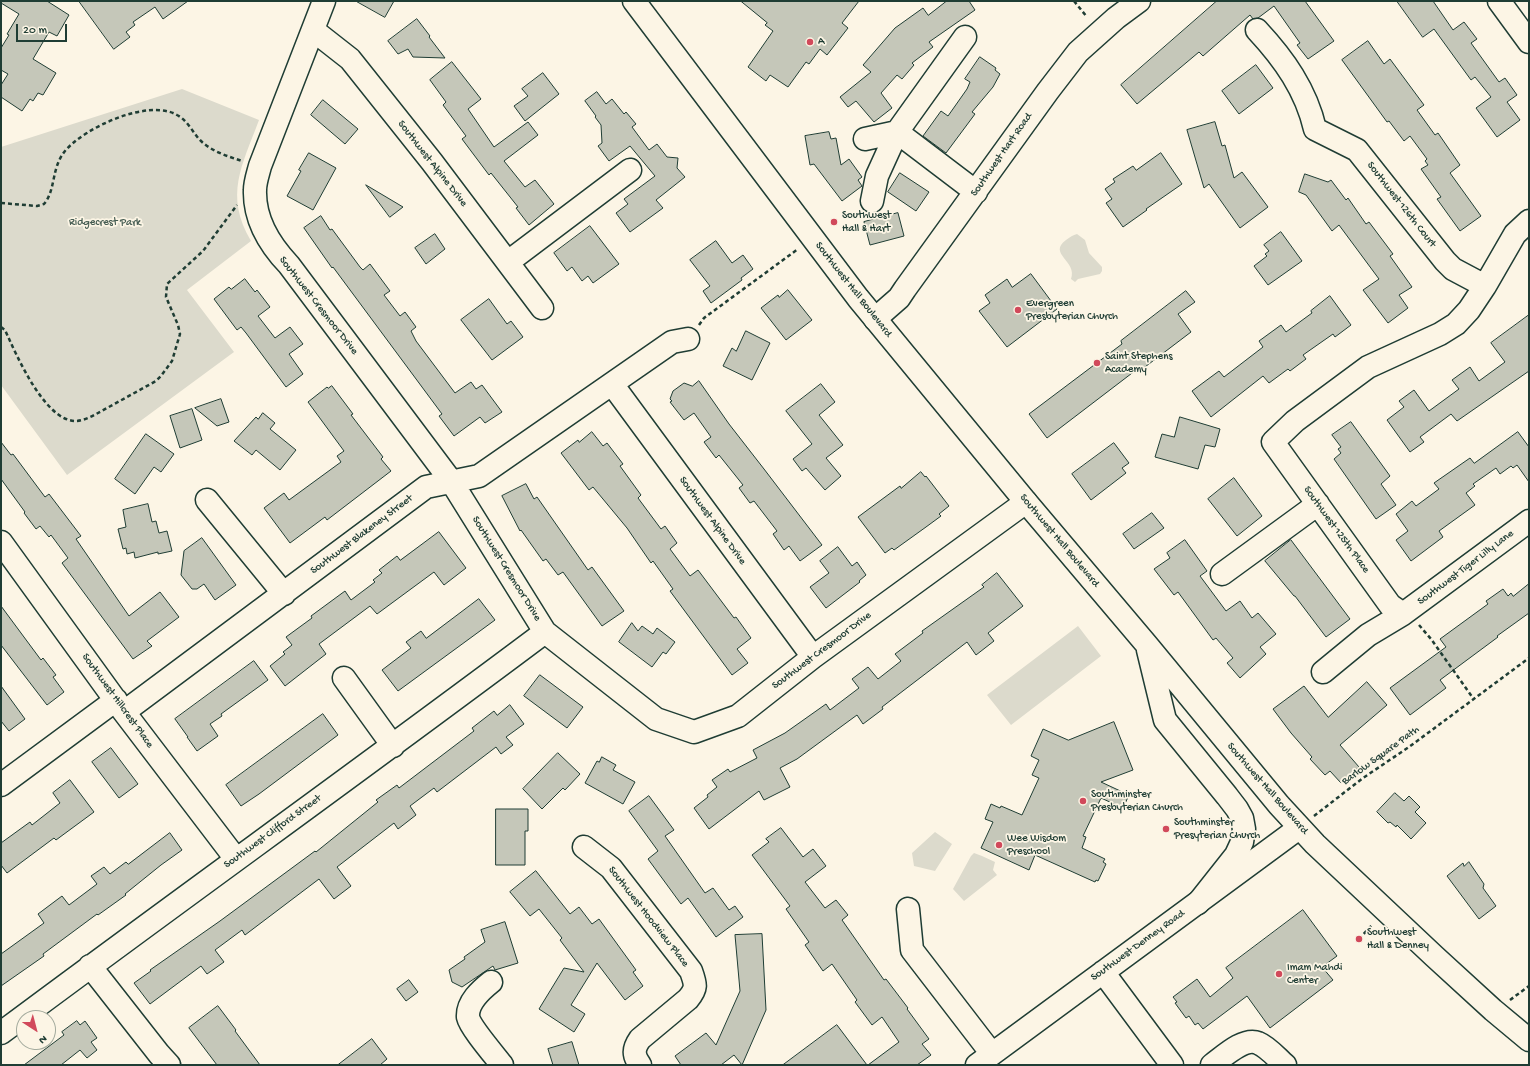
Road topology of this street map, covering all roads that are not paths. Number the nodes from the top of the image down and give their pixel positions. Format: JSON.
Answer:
{"nodes":[{"id":1,"x":324,"y":1,"type":"edge"},
{"id":2,"x":634,"y":1,"type":"edge"},
{"id":3,"x":1139,"y":1,"type":"edge"},
{"id":4,"x":1499,"y":1,"type":"edge"},
{"id":5,"x":313,"y":30,"type":"junction"},
{"id":6,"x":1258,"y":30,"type":"dead end"},
{"id":7,"x":965,"y":37,"type":"dead end"},
{"id":8,"x":1529,"y":42,"type":"edge"},
{"id":9,"x":896,"y":132,"type":"junction"},
{"id":10,"x":865,"y":139,"type":"dead end"},
{"id":11,"x":630,"y":170,"type":"dead end"},
{"id":12,"x":976,"y":192,"type":"junction"},
{"id":13,"x":872,"y":201,"type":"dead end"},
{"id":14,"x":1529,"y":221,"type":"edge"},
{"id":15,"x":508,"y":262,"type":"junction"},
{"id":16,"x":1485,"y":286,"type":"junction"},
{"id":17,"x":542,"y":308,"type":"dead end"},
{"id":18,"x":874,"y":319,"type":"junction"},
{"id":19,"x":688,"y":339,"type":"road end"},
{"id":20,"x":612,"y":384,"type":"junction"},
{"id":21,"x":451,"y":481,"type":"junction"},
{"id":22,"x":207,"y":500,"type":"dead end"},
{"id":23,"x":1026,"y":502,"type":"junction"},
{"id":24,"x":1318,"y":504,"type":"junction"},
{"id":25,"x":1529,"y":520,"type":"edge"},
{"id":26,"x":1,"y":542,"type":"edge"},
{"id":27,"x":1222,"y":574,"type":"dead end"},
{"id":28,"x":284,"y":594,"type":"junction"},
{"id":29,"x":1403,"y":614,"type":"junction"},
{"id":30,"x":546,"y":632,"type":"junction"},
{"id":31,"x":1147,"y":645,"type":"junction"},
{"id":32,"x":813,"y":657,"type":"junction"},
{"id":33,"x":1323,"y":672,"type":"dead end"},
{"id":34,"x":344,"y":678,"type":"dead end"},
{"id":35,"x":120,"y":706,"type":"junction"},
{"id":36,"x":393,"y":746,"type":"junction"},
{"id":37,"x":1,"y":785,"type":"edge"},
{"id":38,"x":1299,"y":828,"type":"junction"},
{"id":39,"x":584,"y":847,"type":"dead end"},
{"id":40,"x":236,"y":859,"type":"junction"},
{"id":41,"x":1198,"y":903,"type":"junction"},
{"id":42,"x":908,"y":909,"type":"dead end"},
{"id":43,"x":90,"y":966,"type":"junction"},
{"id":44,"x":1103,"y":972,"type":"junction"},
{"id":45,"x":491,"y":982,"type":"dead end"},
{"id":46,"x":1,"y":1032,"type":"edge"},
{"id":47,"x":1529,"y":1040,"type":"edge"},
{"id":48,"x":984,"y":1059,"type":"edge"},
{"id":49,"x":169,"y":1065,"type":"edge"},
{"id":50,"x":502,"y":1065,"type":"edge"},
{"id":51,"x":640,"y":1065,"type":"edge"},
{"id":52,"x":1172,"y":1065,"type":"edge"},
{"id":53,"x":1212,"y":1065,"type":"edge"},
{"id":54,"x":1285,"y":1065,"type":"edge"}],
"edges":[{"from":1,"to":5,"type":"street","name":"Southwest Cresmoor Drive"},
{"from":2,"to":18,"type":"street","name":"Southwest Hall Boulevard"},
{"from":3,"to":12,"type":"street","name":"Southwest Hart Road"},
{"from":4,"to":8,"type":"street"},
{"from":5,"to":15,"type":"street","name":"Southwest Alpine Drive"},
{"from":5,"to":21,"type":"street","name":"Southwest Cresmoor Drive"},
{"from":6,"to":16,"type":"street","name":"Southwest 126th Court"},
{"from":7,"to":9,"type":"street"},
{"from":9,"to":10,"type":"street"},
{"from":9,"to":12,"type":"street"},
{"from":9,"to":13,"type":"street"},
{"from":11,"to":15,"type":"street"},
{"from":12,"to":18,"type":"street","name":"Southwest Hart Road"},
{"from":14,"to":16,"type":"street"},
{"from":15,"to":17,"type":"street","name":"Southwest Alpine Drive"},
{"from":16,"to":24,"type":"street","name":"Southwest 125th Place"},
{"from":18,"to":23,"type":"street","name":"Southwest Hall Boulevard"},
{"from":19,"to":20,"type":"street","name":"Southwest Blakeney Street"},
{"from":20,"to":21,"type":"street","name":"Southwest Blakeney Street"},
{"from":20,"to":32,"type":"street","name":"Southwest Alpine Drive"},
{"from":21,"to":28,"type":"street","name":"Southwest Blakeney Street"},
{"from":21,"to":30,"type":"street","name":"Southwest Cresmoor Drive"},
{"from":22,"to":28,"type":"street"},
{"from":23,"to":31,"type":"street","name":"Southwest Hall Boulevard"},
{"from":23,"to":32,"type":"street","name":"Southwest Cresmoor Drive"},
{"from":24,"to":27,"type":"street"},
{"from":24,"to":29,"type":"street","name":"Southwest 125th Place"},
{"from":25,"to":29,"type":"street","name":"Southwest Tiger Lilly Lane"},
{"from":26,"to":35,"type":"street","name":"Southwest Hillcrest Place"},
{"from":28,"to":35,"type":"street","name":"Southwest Blakeney Street"},
{"from":29,"to":33,"type":"street","name":"Southwest Tiger Lilly Lane"},
{"from":30,"to":32,"type":"street","name":"Southwest Cresmoor Drive"},
{"from":30,"to":36,"type":"street","name":"Southwest Clifford Street"},
{"from":31,"to":38,"type":"street","name":"Southwest Hall Boulevard"},
{"from":31,"to":41,"type":"street"},
{"from":34,"to":36,"type":"street"},
{"from":35,"to":37,"type":"street","name":"Southwest Blakeney Street"},
{"from":35,"to":40,"type":"street","name":"Southwest Hillcrest Place"},
{"from":36,"to":40,"type":"street","name":"Southwest Clifford Street"},
{"from":38,"to":41,"type":"street","name":"Southwest Denney Road"},
{"from":38,"to":47,"type":"street","name":"Southwest Hall Boulevard"},
{"from":39,"to":51,"type":"street","name":"Southwest Hoodview Place"},
{"from":40,"to":43,"type":"street","name":"Southwest Clifford Street"},
{"from":41,"to":44,"type":"street","name":"Southwest Denney Road"},
{"from":42,"to":48,"type":"street"},
{"from":43,"to":46,"type":"street","name":"Southwest Clifford Street"},
{"from":43,"to":49,"type":"street"},
{"from":44,"to":48,"type":"street","name":"Southwest Denney Road"},
{"from":44,"to":52,"type":"street"},
{"from":45,"to":50,"type":"street"},
{"from":53,"to":54,"type":"street"}]}
